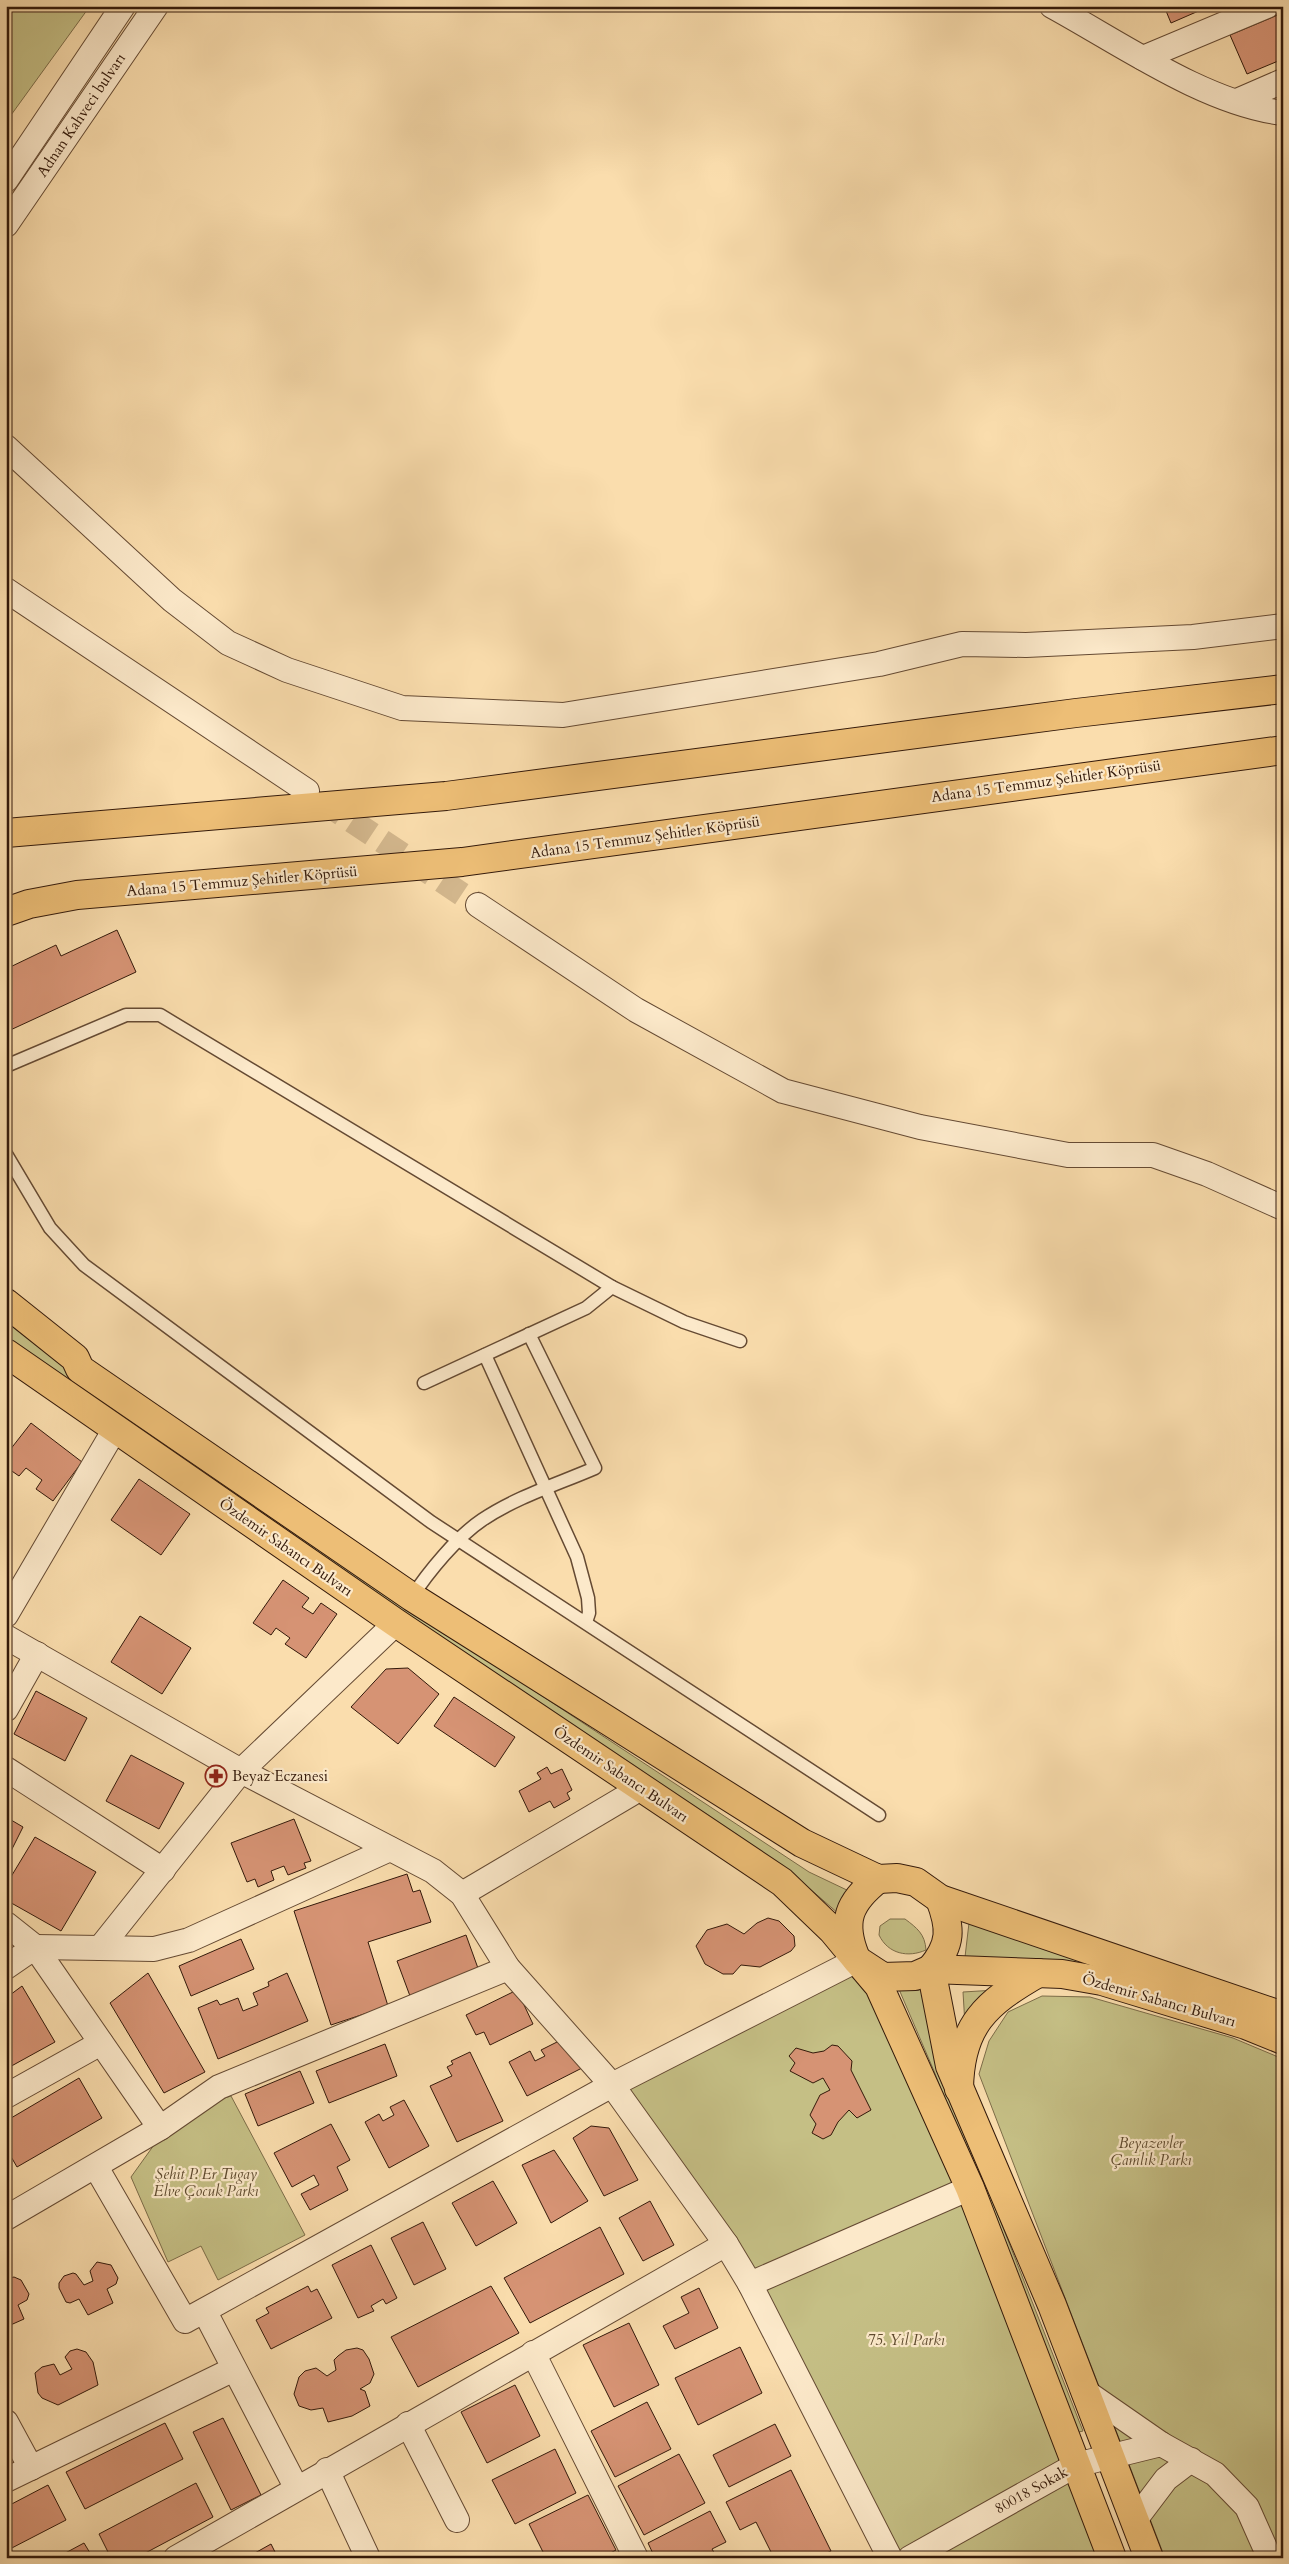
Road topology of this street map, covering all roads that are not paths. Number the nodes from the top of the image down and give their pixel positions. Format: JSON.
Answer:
{"nodes":[{"id":1,"x":123,"y":6,"type":"edge"},
{"id":2,"x":156,"y":6,"type":"edge"},
{"id":3,"x":1267,"y":6,"type":"edge"},
{"id":4,"x":1057,"y":7,"type":"edge"},
{"id":5,"x":1143,"y":58,"type":"junction"},
{"id":6,"x":1283,"y":81,"type":"edge"},
{"id":7,"x":1237,"y":101,"type":"junction"},
{"id":8,"x":1283,"y":113,"type":"edge"},
{"id":9,"x":6,"y":180,"type":"edge"},
{"id":10,"x":6,"y":225,"type":"edge"},
{"id":11,"x":6,"y":447,"type":"edge"},
{"id":12,"x":6,"y":590,"type":"edge"},
{"id":13,"x":1283,"y":626,"type":"edge"},
{"id":14,"x":1283,"y":689,"type":"edge"},
{"id":15,"x":1283,"y":750,"type":"edge"},
{"id":16,"x":307,"y":791,"type":"tunnel mouth"},
{"id":17,"x":6,"y":833,"type":"edge"},
{"id":18,"x":478,"y":906,"type":"tunnel mouth"},
{"id":19,"x":6,"y":912,"type":"edge"},
{"id":20,"x":6,"y":1066,"type":"edge"},
{"id":21,"x":6,"y":1154,"type":"edge"},
{"id":22,"x":1283,"y":1208,"type":"edge"},
{"id":23,"x":612,"y":1287,"type":"junction"},
{"id":24,"x":6,"y":1303,"type":"edge"},
{"id":25,"x":529,"y":1334,"type":"junction"},
{"id":26,"x":740,"y":1341,"type":"dead end"},
{"id":27,"x":6,"y":1354,"type":"edge"},
{"id":28,"x":485,"y":1354,"type":"junction"},
{"id":29,"x":424,"y":1383,"type":"dead end"},
{"id":30,"x":116,"y":1429,"type":"junction"},
{"id":31,"x":546,"y":1489,"type":"junction"},
{"id":32,"x":459,"y":1539,"type":"junction"},
{"id":33,"x":412,"y":1597,"type":"junction"},
{"id":34,"x":6,"y":1615,"type":"edge"},
{"id":35,"x":586,"y":1622,"type":"junction"},
{"id":36,"x":396,"y":1623,"type":"junction"},
{"id":37,"x":6,"y":1636,"type":"edge"},
{"id":38,"x":37,"y":1654,"type":"junction"},
{"id":39,"x":6,"y":1709,"type":"edge"},
{"id":40,"x":6,"y":1769,"type":"edge"},
{"id":41,"x":241,"y":1771,"type":"junction"},
{"id":42,"x":641,"y":1788,"type":"junction"},
{"id":43,"x":879,"y":1815,"type":"dead end"},
{"id":44,"x":390,"y":1849,"type":"junction"},
{"id":45,"x":163,"y":1870,"type":"junction"},
{"id":46,"x":878,"y":1879,"type":"junction"},
{"id":47,"x":462,"y":1894,"type":"junction"},
{"id":48,"x":940,"y":1899,"type":"junction"},
{"id":49,"x":6,"y":1924,"type":"edge"},
{"id":50,"x":36,"y":1947,"type":"junction"},
{"id":51,"x":100,"y":1948,"type":"junction"},
{"id":52,"x":857,"y":1960,"type":"junction"},
{"id":53,"x":6,"y":1967,"type":"edge"},
{"id":54,"x":508,"y":1968,"type":"junction"},
{"id":55,"x":931,"y":1968,"type":"junction"},
{"id":56,"x":1038,"y":1973,"type":"junction"},
{"id":57,"x":1283,"y":2016,"type":"edge"},
{"id":58,"x":1283,"y":2040,"type":"edge"},
{"id":59,"x":101,"y":2042,"type":"junction"},
{"id":60,"x":612,"y":2086,"type":"junction"},
{"id":61,"x":959,"y":2089,"type":"junction"},
{"id":62,"x":6,"y":2096,"type":"edge"},
{"id":63,"x":160,"y":2128,"type":"junction"},
{"id":64,"x":96,"y":2167,"type":"junction"},
{"id":65,"x":970,"y":2188,"type":"junction"},
{"id":66,"x":6,"y":2218,"type":"edge"},
{"id":67,"x":726,"y":2244,"type":"junction"},
{"id":68,"x":750,"y":2284,"type":"junction"},
{"id":69,"x":205,"y":2312,"type":"junction"},
{"id":70,"x":533,"y":2353,"type":"junction"},
{"id":71,"x":234,"y":2369,"type":"junction"},
{"id":72,"x":1086,"y":2392,"type":"junction"},
{"id":73,"x":6,"y":2422,"type":"edge"},
{"id":74,"x":408,"y":2424,"type":"junction"},
{"id":75,"x":1161,"y":2444,"type":"junction"},
{"id":76,"x":1112,"y":2457,"type":"junction"},
{"id":77,"x":1191,"y":2460,"type":"junction"},
{"id":78,"x":1076,"y":2465,"type":"junction"},
{"id":79,"x":31,"y":2468,"type":"junction"},
{"id":80,"x":327,"y":2470,"type":"junction"},
{"id":81,"x":6,"y":2480,"type":"edge"},
{"id":82,"x":296,"y":2487,"type":"junction"},
{"id":83,"x":457,"y":2520,"type":"dead end"},
{"id":84,"x":1136,"y":2520,"type":"junction"},
{"id":85,"x":176,"y":2558,"type":"edge"},
{"id":86,"x":368,"y":2558,"type":"edge"},
{"id":87,"x":636,"y":2558,"type":"edge"},
{"id":88,"x":890,"y":2558,"type":"edge"},
{"id":89,"x":910,"y":2558,"type":"edge"},
{"id":90,"x":1112,"y":2558,"type":"edge"},
{"id":91,"x":1149,"y":2558,"type":"edge"},
{"id":92,"x":1266,"y":2558,"type":"edge"}],
"edges":[{"from":1,"to":9,"type":"street","name":"Adnan Kahveci bulvarı"},
{"from":2,"to":10,"type":"street","name":"Adnan Kahveci bulvarı"},
{"from":3,"to":5,"type":"street"},
{"from":4,"to":5,"type":"street"},
{"from":5,"to":7,"type":"street"},
{"from":6,"to":7,"type":"street"},
{"from":7,"to":8,"type":"street"},
{"from":11,"to":13,"type":"street"},
{"from":12,"to":16,"type":"street"},
{"from":14,"to":17,"type":"main road"},
{"from":15,"to":19,"type":"main road","name":"Adana 15 Temmuz Şehitler Köprüsü"},
{"from":18,"to":22,"type":"street"},
{"from":20,"to":23,"type":"lane"},
{"from":21,"to":32,"type":"lane"},
{"from":23,"to":25,"type":"lane"},
{"from":23,"to":26,"type":"lane"},
{"from":24,"to":33,"type":"main road","name":"Özdemir Sabancı Bulvarı"},
{"from":25,"to":28,"type":"lane"},
{"from":25,"to":31,"type":"lane"},
{"from":27,"to":30,"type":"main road","name":"Özdemir Sabancı Bulvarı"},
{"from":28,"to":29,"type":"lane"},
{"from":28,"to":31,"type":"lane"},
{"from":30,"to":34,"type":"street"},
{"from":30,"to":36,"type":"main road","name":"Özdemir Sabancı Bulvarı"},
{"from":31,"to":32,"type":"lane"},
{"from":31,"to":35,"type":"lane"},
{"from":32,"to":33,"type":"lane"},
{"from":32,"to":35,"type":"lane"},
{"from":33,"to":46,"type":"main road","name":"Özdemir Sabancı Bulvarı"},
{"from":35,"to":43,"type":"lane"},
{"from":36,"to":41,"type":"street"},
{"from":36,"to":42,"type":"main road","name":"Özdemir Sabancı Bulvarı"},
{"from":37,"to":38,"type":"street"},
{"from":38,"to":39,"type":"street"},
{"from":38,"to":41,"type":"street"},
{"from":40,"to":45,"type":"street"},
{"from":41,"to":44,"type":"street"},
{"from":41,"to":45,"type":"street"},
{"from":42,"to":47,"type":"street"},
{"from":42,"to":52,"type":"main road","name":"Özdemir Sabancı Bulvarı"},
{"from":44,"to":47,"type":"street"},
{"from":44,"to":51,"type":"street"},
{"from":45,"to":51,"type":"street"},
{"from":46,"to":48,"type":"main road","name":"Özdemir Sabancı Bulvarı"},
{"from":46,"to":52,"type":"main road"},
{"from":47,"to":54,"type":"street"},
{"from":48,"to":55,"type":"main road"},
{"from":48,"to":57,"type":"main road","name":"Özdemir Sabancı Bulvarı"},
{"from":49,"to":50,"type":"street"},
{"from":50,"to":51,"type":"street"},
{"from":50,"to":53,"type":"street"},
{"from":50,"to":59,"type":"street"},
{"from":52,"to":55,"type":"main road","name":"Özdemir Sabancı Bulvarı"},
{"from":52,"to":60,"type":"street"},
{"from":52,"to":65,"type":"main road"},
{"from":54,"to":60,"type":"street"},
{"from":54,"to":63,"type":"street"},
{"from":55,"to":56,"type":"main road","name":"Özdemir Sabancı Bulvarı"},
{"from":55,"to":61,"type":"main road"},
{"from":56,"to":58,"type":"main road","name":"Özdemir Sabancı Bulvarı"},
{"from":56,"to":61,"type":"main road"},
{"from":59,"to":62,"type":"street"},
{"from":59,"to":63,"type":"street"},
{"from":60,"to":67,"type":"street"},
{"from":60,"to":69,"type":"street"},
{"from":61,"to":72,"type":"main road"},
{"from":63,"to":64,"type":"street"},
{"from":64,"to":66,"type":"street"},
{"from":64,"to":69,"type":"street"},
{"from":65,"to":68,"type":"street"},
{"from":65,"to":78,"type":"main road"},
{"from":67,"to":68,"type":"street"},
{"from":67,"to":70,"type":"street"},
{"from":68,"to":88,"type":"street"},
{"from":69,"to":71,"type":"street"},
{"from":70,"to":74,"type":"street"},
{"from":70,"to":87,"type":"street"},
{"from":71,"to":79,"type":"street"},
{"from":71,"to":82,"type":"street"},
{"from":72,"to":75,"type":"street"},
{"from":72,"to":76,"type":"main road"},
{"from":73,"to":79,"type":"street"},
{"from":74,"to":80,"type":"street"},
{"from":74,"to":83,"type":"street"},
{"from":75,"to":76,"type":"street","name":"80018 Sokak"},
{"from":75,"to":77,"type":"street"},
{"from":76,"to":78,"type":"street","name":"80018 Sokak"},
{"from":76,"to":84,"type":"main road"},
{"from":77,"to":84,"type":"street"},
{"from":77,"to":92,"type":"street"},
{"from":78,"to":89,"type":"street","name":"80018 Sokak"},
{"from":78,"to":90,"type":"main road"},
{"from":79,"to":81,"type":"street"},
{"from":80,"to":82,"type":"street"},
{"from":80,"to":86,"type":"street"},
{"from":82,"to":85,"type":"street"},
{"from":84,"to":91,"type":"main road"}]}
